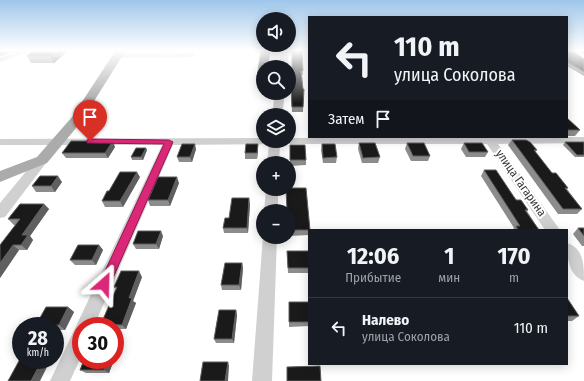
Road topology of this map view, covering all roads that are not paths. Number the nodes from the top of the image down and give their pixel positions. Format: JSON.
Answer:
{"nodes":[{"id":1,"x":110,"y":68,"type":"edge"},
{"id":2,"x":489,"y":138,"type":"edge"},
{"id":3,"x":584,"y":140,"type":"edge"},
{"id":4,"x":58,"y":141,"type":"junction"},
{"id":5,"x":0,"y":142,"type":"edge"},
{"id":6,"x":169,"y":142,"type":"junction"},
{"id":7,"x":256,"y":142,"type":"edge"},
{"id":8,"x":296,"y":142,"type":"edge"},
{"id":9,"x":42,"y":160,"type":"junction"},
{"id":10,"x":0,"y":177,"type":"edge"},
{"id":11,"x":0,"y":213,"type":"edge"},
{"id":12,"x":552,"y":229,"type":"edge"},
{"id":13,"x":270,"y":244,"type":"edge"},
{"id":14,"x":568,"y":250,"type":"edge"},
{"id":15,"x":584,"y":274,"type":"edge"},
{"id":16,"x":89,"y":317,"type":"edge"},
{"id":17,"x":72,"y":355,"type":"edge"},
{"id":18,"x":60,"y":381,"type":"edge"},
{"id":19,"x":262,"y":381,"type":"edge"}],
"edges":[{"from":1,"to":4,"type":"main road"},
{"from":2,"to":3,"type":"street"},
{"from":2,"to":8,"type":"street"},
{"from":2,"to":12,"type":"street","name":"улица Гагарина"},
{"from":4,"to":5,"type":"street"},
{"from":4,"to":6,"type":"street"},
{"from":4,"to":9,"type":"main road"},
{"from":6,"to":7,"type":"street"},
{"from":6,"to":16,"type":"street"},
{"from":9,"to":10,"type":"main road"},
{"from":9,"to":11,"type":"street"},
{"from":13,"to":19,"type":"street"},
{"from":14,"to":15,"type":"street"},
{"from":17,"to":18,"type":"street"}]}
